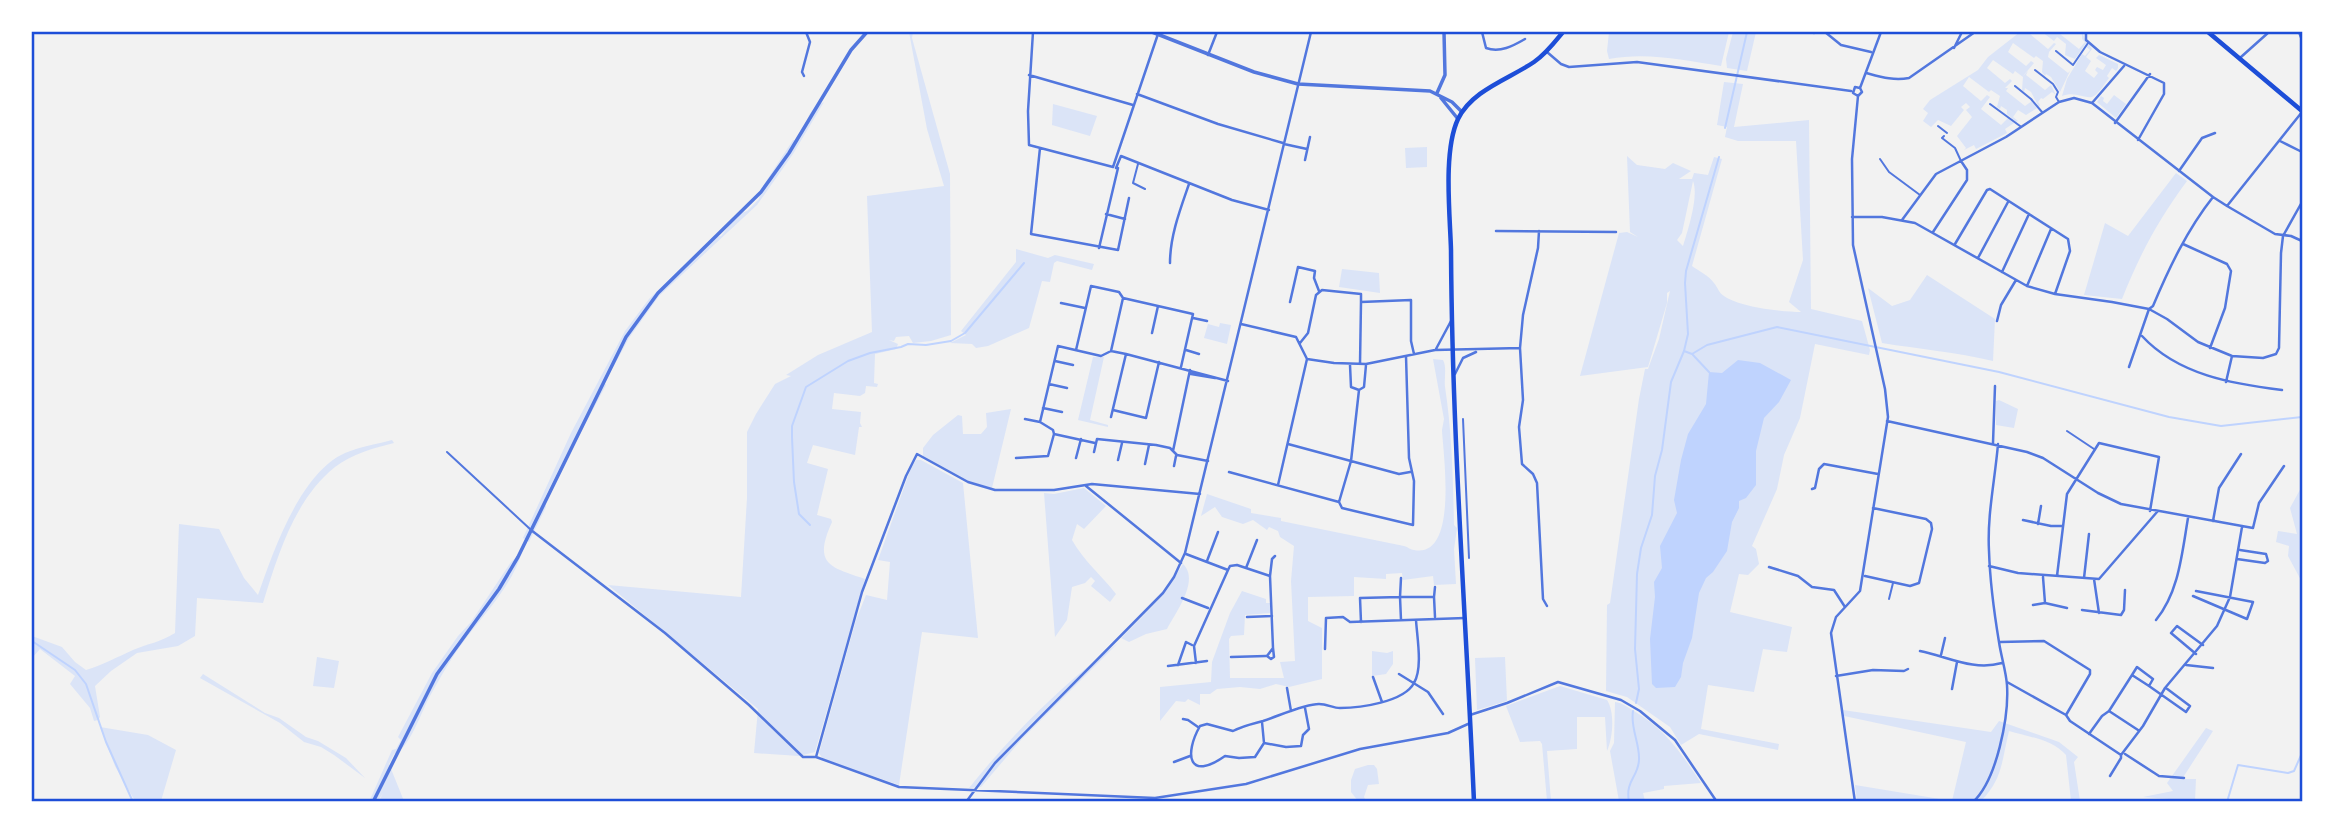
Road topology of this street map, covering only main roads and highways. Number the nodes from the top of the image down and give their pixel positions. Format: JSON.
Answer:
{"nodes":[{"id":1,"x":1563,"y":32,"type":"edge"},
{"id":2,"x":2208,"y":32,"type":"edge"},
{"id":3,"x":2302,"y":111,"type":"edge"},
{"id":4,"x":1474,"y":802,"type":"edge"}],
"edges":[{"from":1,"to":4,"type":"main road"},
{"from":2,"to":3,"type":"main road"}]}
